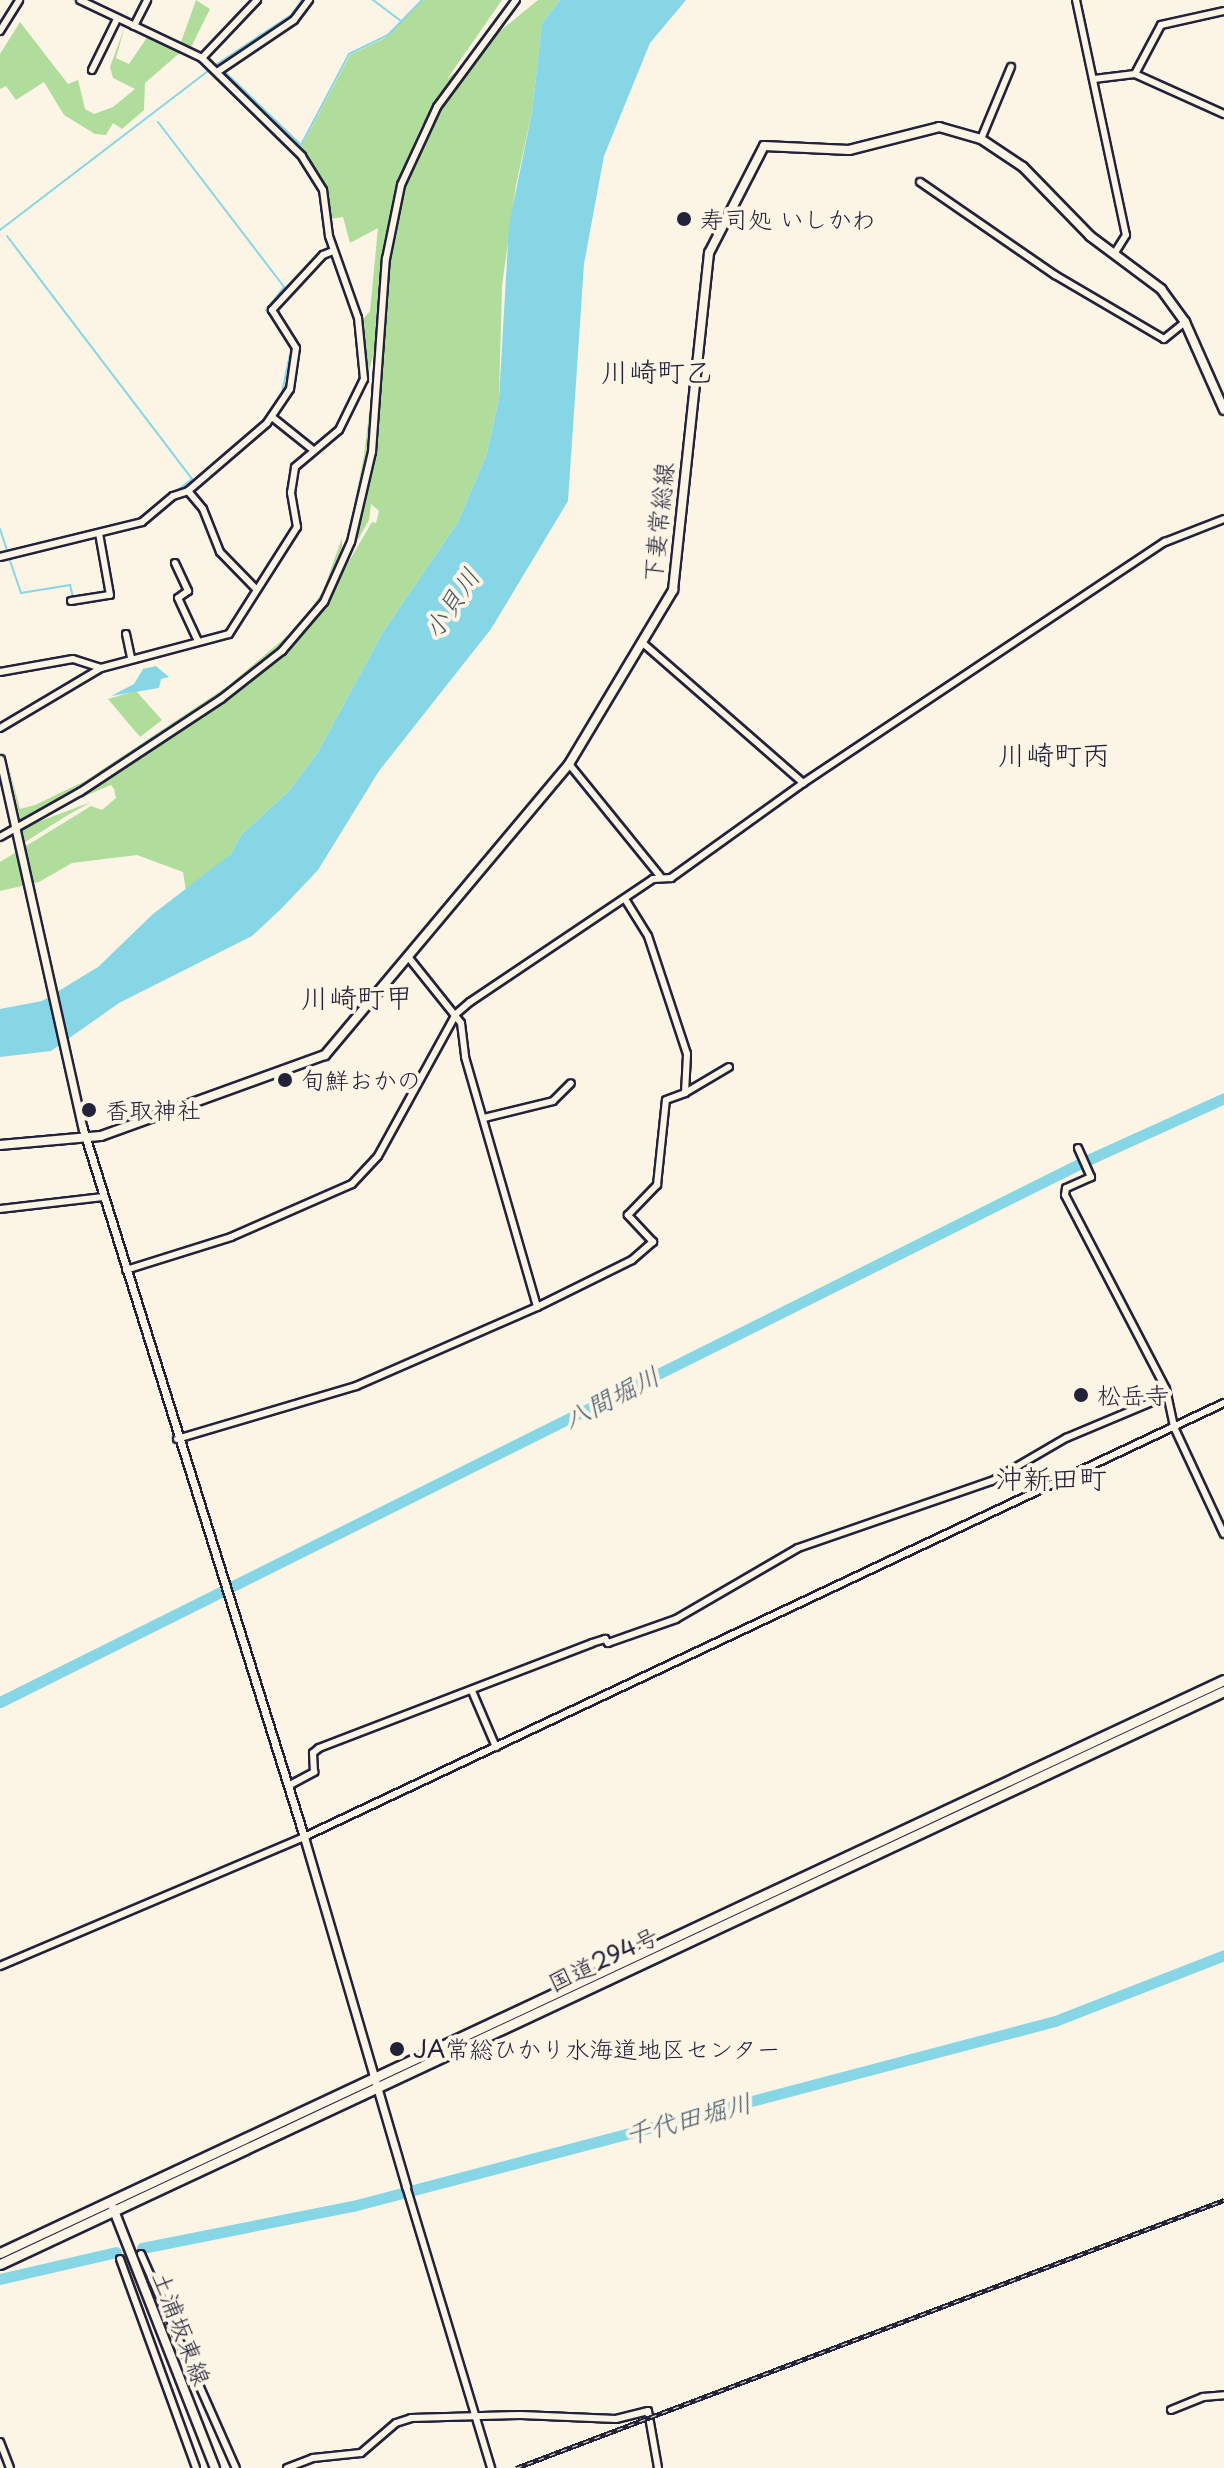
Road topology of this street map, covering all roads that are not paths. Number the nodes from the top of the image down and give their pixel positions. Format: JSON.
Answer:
{"nodes":[{"id":1,"x":19,"y":0,"type":"edge"},
{"id":2,"x":80,"y":0,"type":"edge"},
{"id":3,"x":147,"y":0,"type":"edge"},
{"id":4,"x":257,"y":0,"type":"edge"},
{"id":5,"x":309,"y":0,"type":"edge"},
{"id":6,"x":516,"y":0,"type":"edge"},
{"id":7,"x":1076,"y":0,"type":"edge"},
{"id":8,"x":1224,"y":11,"type":"edge"},
{"id":9,"x":117,"y":19,"type":"junction"},
{"id":10,"x":134,"y":26,"type":"junction"},
{"id":11,"x":0,"y":31,"type":"edge"},
{"id":12,"x":202,"y":58,"type":"junction"},
{"id":13,"x":1011,"y":67,"type":"dead end"},
{"id":14,"x":92,"y":70,"type":"dead end"},
{"id":15,"x":214,"y":70,"type":"junction"},
{"id":16,"x":1135,"y":74,"type":"junction"},
{"id":17,"x":1094,"y":79,"type":"junction"},
{"id":18,"x":1224,"y":114,"type":"edge"},
{"id":19,"x":981,"y":139,"type":"junction"},
{"id":20,"x":920,"y":182,"type":"dead end"},
{"id":21,"x":333,"y":251,"type":"junction"},
{"id":22,"x":1114,"y":254,"type":"junction"},
{"id":23,"x":1185,"y":322,"type":"junction"},
{"id":24,"x":1224,"y":410,"type":"edge"},
{"id":25,"x":272,"y":417,"type":"junction"},
{"id":26,"x":312,"y":449,"type":"junction"},
{"id":27,"x":188,"y":491,"type":"junction"},
{"id":28,"x":1224,"y":519,"type":"edge"},
{"id":29,"x":99,"y":533,"type":"junction"},
{"id":30,"x":0,"y":557,"type":"edge"},
{"id":31,"x":175,"y":563,"type":"dead end"},
{"id":32,"x":256,"y":589,"type":"junction"},
{"id":33,"x":71,"y":601,"type":"dead end"},
{"id":34,"x":126,"y":634,"type":"dead end"},
{"id":35,"x":198,"y":641,"type":"junction"},
{"id":36,"x":645,"y":645,"type":"junction"},
{"id":37,"x":131,"y":658,"type":"junction"},
{"id":38,"x":101,"y":668,"type":"junction"},
{"id":39,"x":0,"y":672,"type":"edge"},
{"id":40,"x":0,"y":728,"type":"edge"},
{"id":41,"x":0,"y":759,"type":"edge"},
{"id":42,"x":569,"y":764,"type":"junction"},
{"id":43,"x":803,"y":783,"type":"junction"},
{"id":44,"x":16,"y":830,"type":"junction"},
{"id":45,"x":0,"y":837,"type":"edge"},
{"id":46,"x":660,"y":876,"type":"junction"},
{"id":47,"x":625,"y":899,"type":"junction"},
{"id":48,"x":409,"y":958,"type":"junction"},
{"id":49,"x":456,"y":1014,"type":"junction"},
{"id":50,"x":729,"y":1067,"type":"dead end"},
{"id":51,"x":571,"y":1083,"type":"dead end"},
{"id":52,"x":685,"y":1093,"type":"junction"},
{"id":53,"x":484,"y":1118,"type":"junction"},
{"id":54,"x":86,"y":1139,"type":"junction"},
{"id":55,"x":0,"y":1145,"type":"edge"},
{"id":56,"x":1078,"y":1148,"type":"dead end"},
{"id":57,"x":104,"y":1197,"type":"junction"},
{"id":58,"x":0,"y":1209,"type":"edge"},
{"id":59,"x":126,"y":1270,"type":"junction"},
{"id":60,"x":537,"y":1307,"type":"junction"},
{"id":61,"x":1164,"y":1397,"type":"junction"},
{"id":62,"x":1224,"y":1403,"type":"edge"},
{"id":63,"x":1174,"y":1427,"type":"junction"},
{"id":64,"x":177,"y":1439,"type":"junction"},
{"id":65,"x":1224,"y":1534,"type":"edge"},
{"id":66,"x":1224,"y":1680,"type":"edge"},
{"id":67,"x":472,"y":1691,"type":"junction"},
{"id":68,"x":1224,"y":1691,"type":"edge"},
{"id":69,"x":496,"y":1747,"type":"junction"},
{"id":70,"x":288,"y":1786,"type":"junction"},
{"id":71,"x":304,"y":1837,"type":"junction"},
{"id":72,"x":0,"y":1966,"type":"edge"},
{"id":73,"x":376,"y":2083,"type":"junction"},
{"id":74,"x":407,"y":2191,"type":"joint"},
{"id":75,"x":112,"y":2207,"type":"junction"},
{"id":76,"x":0,"y":2253,"type":"edge"},
{"id":77,"x":141,"y":2254,"type":"dead end"},
{"id":78,"x":120,"y":2259,"type":"dead end"},
{"id":79,"x":0,"y":2264,"type":"edge"},
{"id":80,"x":1224,"y":2395,"type":"edge"},
{"id":81,"x":1171,"y":2410,"type":"dead end"},
{"id":82,"x":474,"y":2419,"type":"junction"},
{"id":83,"x":0,"y":2442,"type":"edge"},
{"id":84,"x":10,"y":2468,"type":"edge"},
{"id":85,"x":196,"y":2468,"type":"edge"},
{"id":86,"x":215,"y":2468,"type":"edge"},
{"id":87,"x":236,"y":2468,"type":"edge"},
{"id":88,"x":287,"y":2468,"type":"edge"},
{"id":89,"x":491,"y":2468,"type":"edge"},
{"id":90,"x":658,"y":2468,"type":"edge"}],
"edges":[{"from":1,"to":11,"type":"street"},
{"from":2,"to":9,"type":"street"},
{"from":3,"to":10,"type":"street"},
{"from":4,"to":12,"type":"street"},
{"from":5,"to":15,"type":"street"},
{"from":6,"to":44,"type":"street"},
{"from":7,"to":17,"type":"street"},
{"from":8,"to":16,"type":"street"},
{"from":9,"to":10,"type":"street"},
{"from":9,"to":14,"type":"street"},
{"from":10,"to":12,"type":"street"},
{"from":12,"to":15,"type":"street"},
{"from":13,"to":19,"type":"street"},
{"from":15,"to":21,"type":"street"},
{"from":16,"to":17,"type":"street"},
{"from":16,"to":18,"type":"street"},
{"from":17,"to":22,"type":"street"},
{"from":19,"to":22,"type":"main road","name":"下妻常総線"},
{"from":19,"to":36,"type":"main road","name":"下妻常総線"},
{"from":20,"to":23,"type":"street"},
{"from":21,"to":25,"type":"street"},
{"from":21,"to":26,"type":"street"},
{"from":22,"to":23,"type":"main road","name":"下妻常総線"},
{"from":23,"to":24,"type":"main road","name":"下妻常総線"},
{"from":25,"to":26,"type":"street"},
{"from":25,"to":27,"type":"street"},
{"from":26,"to":32,"type":"street"},
{"from":27,"to":29,"type":"street"},
{"from":27,"to":32,"type":"street"},
{"from":28,"to":43,"type":"street"},
{"from":29,"to":30,"type":"street"},
{"from":29,"to":33,"type":"street"},
{"from":31,"to":35,"type":"street"},
{"from":32,"to":35,"type":"street"},
{"from":34,"to":37,"type":"street"},
{"from":35,"to":37,"type":"street"},
{"from":36,"to":42,"type":"main road","name":"下妻常総線"},
{"from":36,"to":43,"type":"street"},
{"from":37,"to":38,"type":"street"},
{"from":38,"to":39,"type":"street"},
{"from":38,"to":40,"type":"street"},
{"from":41,"to":44,"type":"street"},
{"from":42,"to":46,"type":"street"},
{"from":42,"to":48,"type":"main road","name":"下妻常総線"},
{"from":43,"to":46,"type":"street"},
{"from":44,"to":45,"type":"street"},
{"from":44,"to":54,"type":"street"},
{"from":46,"to":47,"type":"street"},
{"from":47,"to":49,"type":"street"},
{"from":47,"to":52,"type":"street"},
{"from":48,"to":49,"type":"street"},
{"from":48,"to":54,"type":"main road","name":"下妻常総線"},
{"from":49,"to":53,"type":"street"},
{"from":49,"to":59,"type":"street"},
{"from":50,"to":52,"type":"street"},
{"from":51,"to":53,"type":"street"},
{"from":52,"to":60,"type":"street"},
{"from":53,"to":60,"type":"street"},
{"from":54,"to":55,"type":"main road","name":"下妻常総線"},
{"from":54,"to":57,"type":"street"},
{"from":56,"to":61,"type":"street"},
{"from":57,"to":58,"type":"street"},
{"from":57,"to":59,"type":"street"},
{"from":59,"to":64,"type":"street"},
{"from":60,"to":64,"type":"street"},
{"from":61,"to":63,"type":"street"},
{"from":61,"to":67,"type":"street"},
{"from":62,"to":63,"type":"street"},
{"from":63,"to":65,"type":"street"},
{"from":63,"to":69,"type":"street"},
{"from":64,"to":70,"type":"street"},
{"from":66,"to":73,"type":"highway","name":"国道294号"},
{"from":67,"to":69,"type":"street"},
{"from":67,"to":70,"type":"street"},
{"from":68,"to":73,"type":"highway","name":"国道294号"},
{"from":69,"to":71,"type":"street"},
{"from":70,"to":71,"type":"street"},
{"from":71,"to":72,"type":"street"},
{"from":71,"to":73,"type":"street"},
{"from":73,"to":74,"type":"street"},
{"from":73,"to":75,"type":"highway","name":"国道294号"},
{"from":74,"to":82,"type":"street"},
{"from":75,"to":76,"type":"highway","name":"国道294号"},
{"from":75,"to":79,"type":"highway","name":"国道294号"},
{"from":75,"to":86,"type":"main road","name":"土浦坂東線"},
{"from":77,"to":87,"type":"street"},
{"from":78,"to":85,"type":"street"},
{"from":80,"to":81,"type":"street"},
{"from":82,"to":88,"type":"street"},
{"from":82,"to":89,"type":"street"},
{"from":82,"to":90,"type":"street"},
{"from":83,"to":84,"type":"street"}]}
